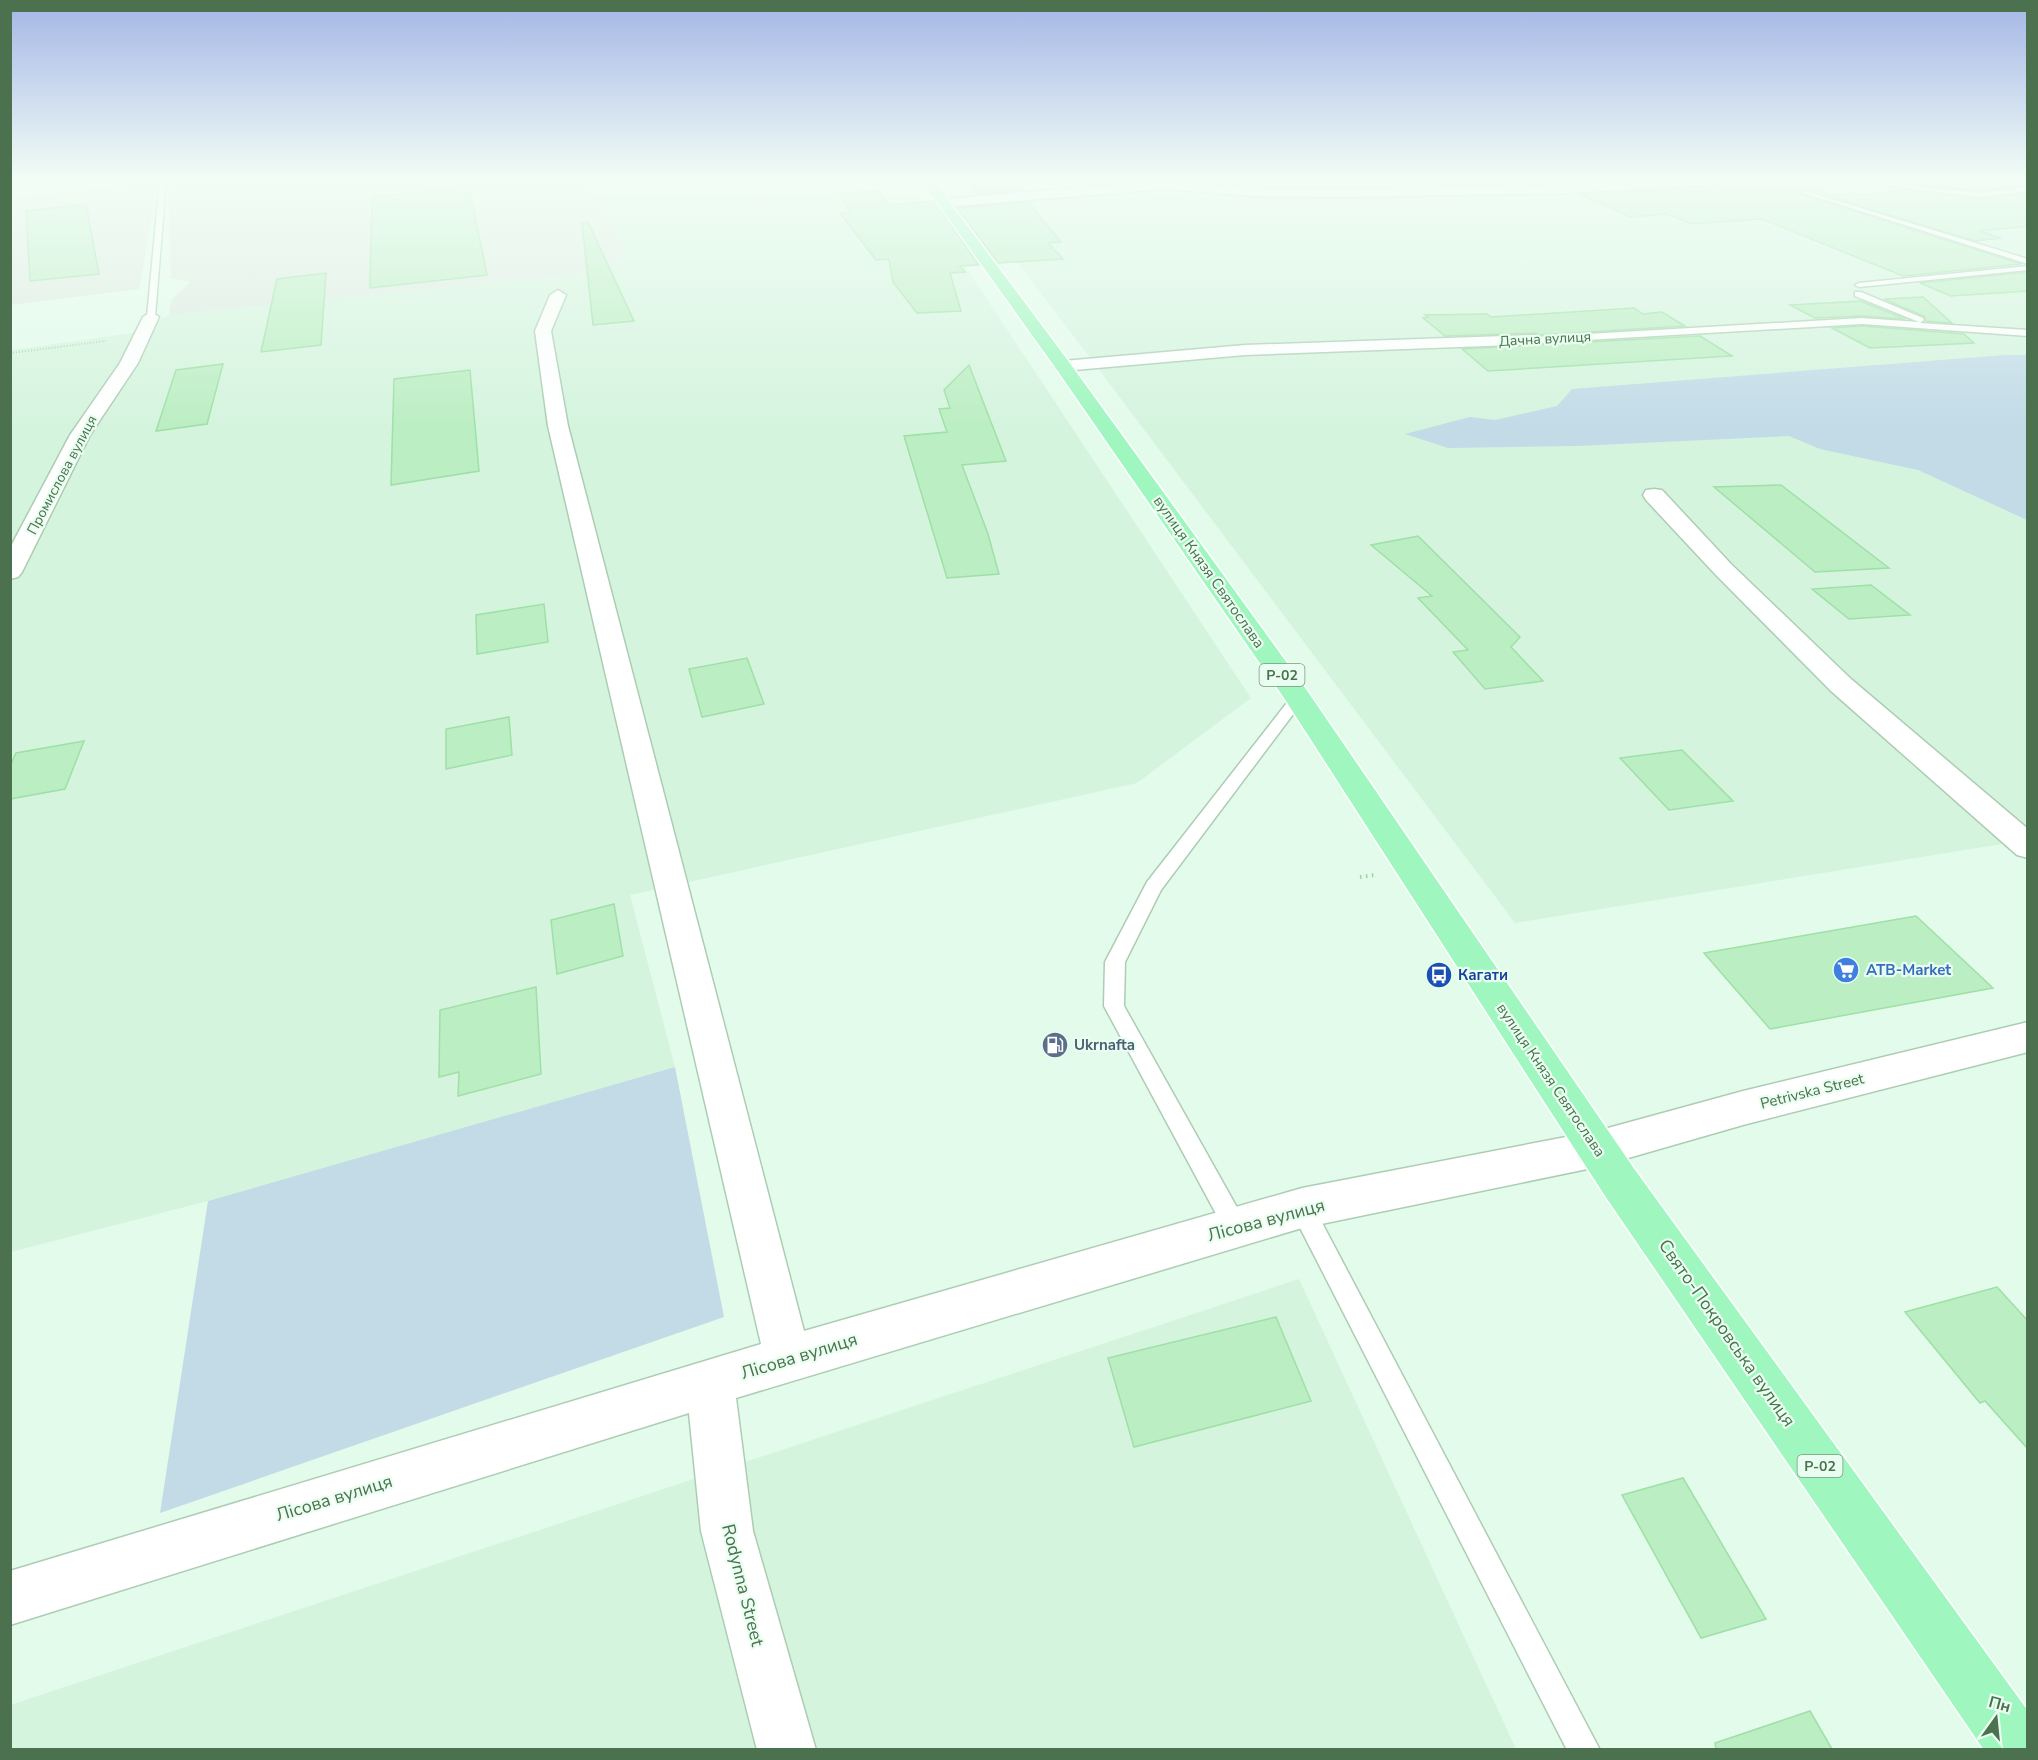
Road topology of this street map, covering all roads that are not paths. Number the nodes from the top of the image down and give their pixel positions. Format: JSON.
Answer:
{"nodes":[{"id":1,"x":157,"y":262,"type":"edge"},
{"id":2,"x":987,"y":262,"type":"edge"},
{"id":3,"x":2028,"y":268,"type":"edge"},
{"id":4,"x":558,"y":295,"type":"dead end"},
{"id":5,"x":152,"y":317,"type":"joint"},
{"id":6,"x":1935,"y":326,"type":"junction"},
{"id":7,"x":2028,"y":333,"type":"edge"},
{"id":8,"x":1536,"y":340,"type":"joint"},
{"id":9,"x":1063,"y":366,"type":"junction"},
{"id":10,"x":1654,"y":495,"type":"dead end"},
{"id":11,"x":10,"y":572,"type":"edge"},
{"id":12,"x":1298,"y":698,"type":"junction"},
{"id":13,"x":2028,"y":847,"type":"edge"},
{"id":14,"x":2028,"y":1037,"type":"edge"},
{"id":15,"x":1609,"y":1166,"type":"junction"},
{"id":16,"x":1302,"y":1208,"type":"junction"},
{"id":17,"x":1236,"y":1228,"type":"junction"},
{"id":18,"x":788,"y":1360,"type":"junction"},
{"id":19,"x":710,"y":1382,"type":"junction"},
{"id":20,"x":10,"y":1598,"type":"edge"},
{"id":21,"x":787,"y":1749,"type":"edge"},
{"id":22,"x":1584,"y":1749,"type":"edge"},
{"id":23,"x":2020,"y":1749,"type":"edge"}],
"edges":[{"from":1,"to":5,"type":"lane"},
{"from":2,"to":9,"type":"main road","name":"вулиця Князя Святослава","number":"Р-02"},
{"from":3,"to":6,"type":"lane"},
{"from":4,"to":18,"type":"street"},
{"from":5,"to":11,"type":"street","name":"Промислова вулиця"},
{"from":6,"to":7,"type":"lane","name":"Дачна вулиця"},
{"from":6,"to":8,"type":"lane","name":"Дачна вулиця"},
{"from":8,"to":9,"type":"street","name":"Дачна вулиця"},
{"from":9,"to":12,"type":"main road","name":"вулиця Князя Святослава","number":"Р-02"},
{"from":10,"to":13,"type":"street"},
{"from":12,"to":15,"type":"main road","name":"вулиця Князя Святослава","number":"Р-02"},
{"from":12,"to":17,"type":"lane"},
{"from":14,"to":15,"type":"street","name":"Petrivska Street"},
{"from":15,"to":16,"type":"street","name":"Лісова вулиця"},
{"from":15,"to":23,"type":"main road","name":"Свято-Покровська вулиця","number":"Р-02"},
{"from":16,"to":17,"type":"street","name":"Лісова вулиця"},
{"from":16,"to":22,"type":"lane"},
{"from":17,"to":18,"type":"street","name":"Лісова вулиця"},
{"from":18,"to":19,"type":"street","name":"Лісова вулиця"},
{"from":19,"to":20,"type":"street","name":"Лісова вулиця"},
{"from":19,"to":21,"type":"street","name":"Rodynna Street"}]}
